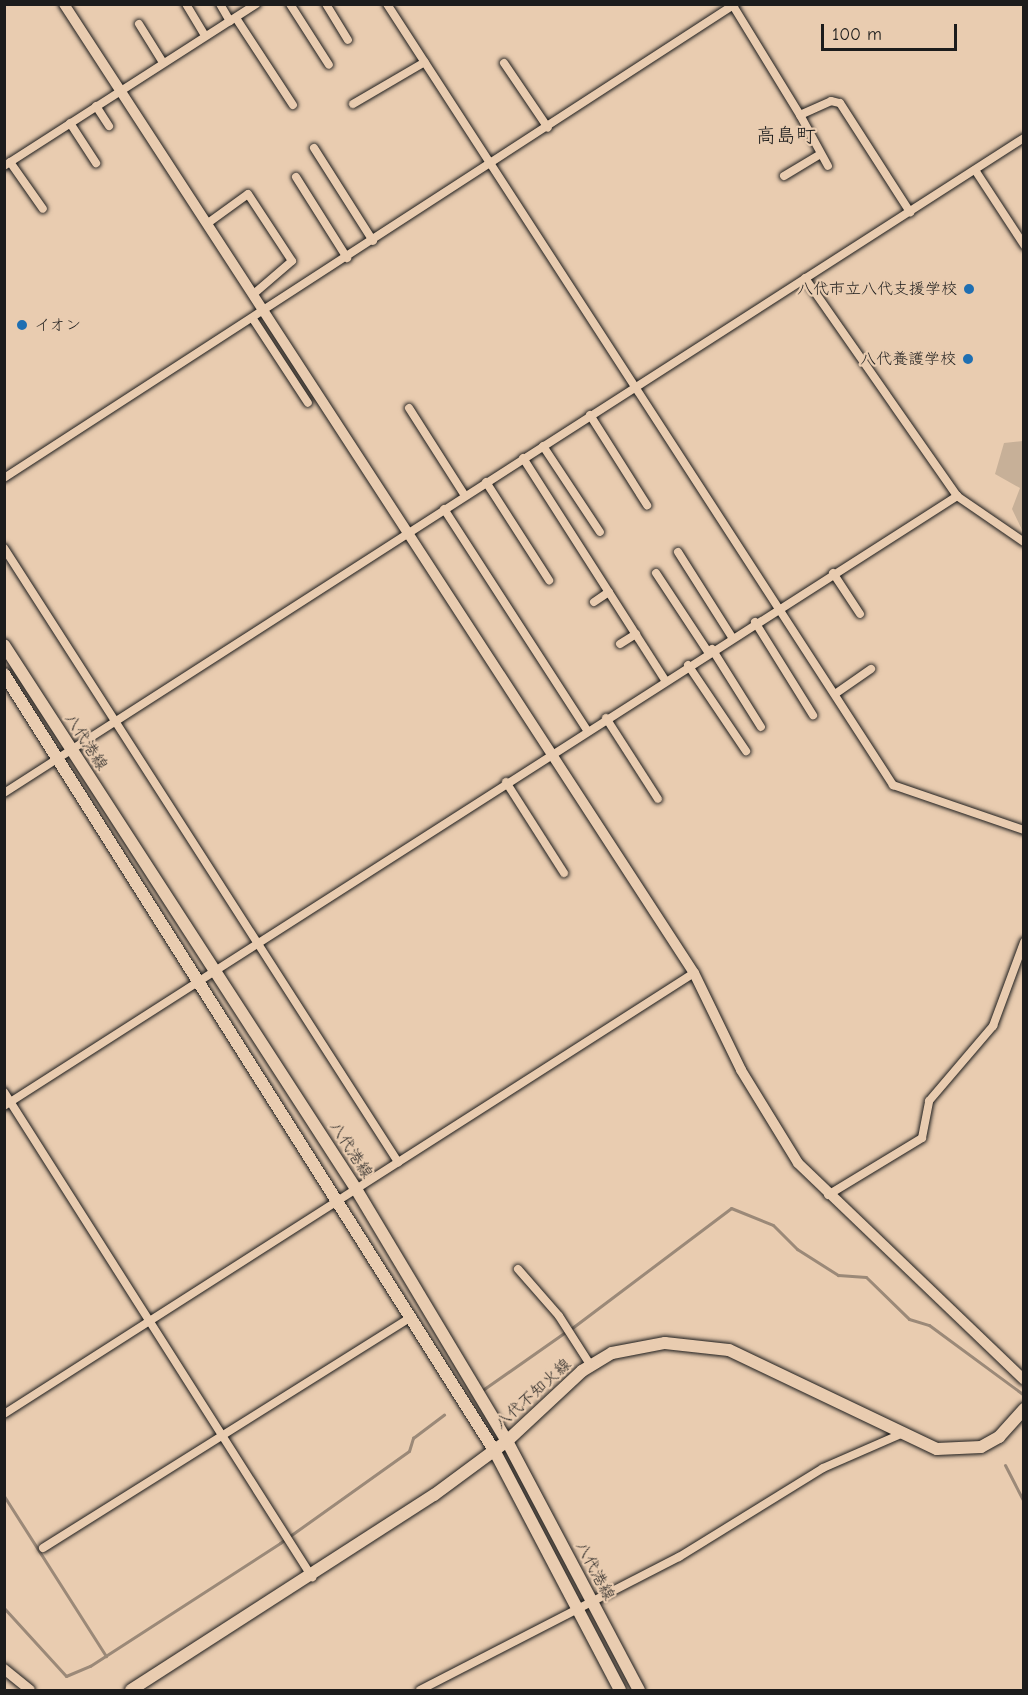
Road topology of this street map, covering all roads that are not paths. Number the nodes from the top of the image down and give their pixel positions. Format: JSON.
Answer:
{"nodes":[{"id":1,"x":64,"y":4,"type":"edge"},
{"id":2,"x":186,"y":4,"type":"edge"},
{"id":3,"x":220,"y":4,"type":"edge"},
{"id":4,"x":256,"y":4,"type":"edge"},
{"id":5,"x":290,"y":4,"type":"edge"},
{"id":6,"x":326,"y":4,"type":"edge"},
{"id":7,"x":387,"y":4,"type":"edge"},
{"id":8,"x":733,"y":5,"type":"edge"},
{"id":9,"x":233,"y":19,"type":"junction"},
{"id":10,"x":139,"y":24,"type":"dead end"},
{"id":11,"x":205,"y":36,"type":"junction"},
{"id":12,"x":348,"y":40,"type":"dead end"},
{"id":13,"x":162,"y":61,"type":"junction"},
{"id":14,"x":425,"y":62,"type":"junction"},
{"id":15,"x":504,"y":63,"type":"dead end"},
{"id":16,"x":329,"y":65,"type":"dead end"},
{"id":17,"x":121,"y":90,"type":"junction"},
{"id":18,"x":353,"y":104,"type":"dead end"},
{"id":19,"x":293,"y":105,"type":"dead end"},
{"id":20,"x":96,"y":106,"type":"junction"},
{"id":21,"x":800,"y":115,"type":"junction"},
{"id":22,"x":70,"y":123,"type":"junction"},
{"id":23,"x":109,"y":126,"type":"dead end"},
{"id":24,"x":548,"y":128,"type":"junction"},
{"id":25,"x":1023,"y":138,"type":"edge"},
{"id":26,"x":314,"y":148,"type":"dead end"},
{"id":27,"x":819,"y":155,"type":"junction"},
{"id":28,"x":96,"y":163,"type":"dead end"},
{"id":29,"x":7,"y":164,"type":"edge"},
{"id":30,"x":492,"y":165,"type":"junction"},
{"id":31,"x":828,"y":166,"type":"dead end"},
{"id":32,"x":975,"y":170,"type":"junction"},
{"id":33,"x":784,"y":176,"type":"dead end"},
{"id":34,"x":296,"y":177,"type":"dead end"},
{"id":35,"x":43,"y":209,"type":"dead end"},
{"id":36,"x":910,"y":212,"type":"junction"},
{"id":37,"x":208,"y":223,"type":"junction"},
{"id":38,"x":374,"y":241,"type":"junction"},
{"id":39,"x":1023,"y":245,"type":"edge"},
{"id":40,"x":347,"y":258,"type":"junction"},
{"id":41,"x":805,"y":278,"type":"junction"},
{"id":42,"x":256,"y":292,"type":"junction"},
{"id":43,"x":267,"y":309,"type":"junction"},
{"id":44,"x":253,"y":319,"type":"junction"},
{"id":45,"x":638,"y":384,"type":"junction"},
{"id":46,"x":308,"y":404,"type":"dead end"},
{"id":47,"x":409,"y":408,"type":"dead end"},
{"id":48,"x":590,"y":415,"type":"junction"},
{"id":49,"x":543,"y":446,"type":"junction"},
{"id":50,"x":523,"y":458,"type":"junction"},
{"id":51,"x":4,"y":478,"type":"edge"},
{"id":52,"x":486,"y":482,"type":"junction"},
{"id":53,"x":465,"y":496,"type":"junction"},
{"id":54,"x":957,"y":496,"type":"junction"},
{"id":55,"x":647,"y":505,"type":"dead end"},
{"id":56,"x":444,"y":510,"type":"junction"},
{"id":57,"x":600,"y":532,"type":"dead end"},
{"id":58,"x":407,"y":534,"type":"junction"},
{"id":59,"x":1023,"y":542,"type":"edge"},
{"id":60,"x":4,"y":548,"type":"edge"},
{"id":61,"x":678,"y":552,"type":"dead end"},
{"id":62,"x":656,"y":573,"type":"dead end"},
{"id":63,"x":834,"y":573,"type":"junction"},
{"id":64,"x":549,"y":580,"type":"dead end"},
{"id":65,"x":609,"y":592,"type":"junction"},
{"id":66,"x":594,"y":602,"type":"dead end"},
{"id":67,"x":780,"y":606,"type":"junction"},
{"id":68,"x":860,"y":614,"type":"dead end"},
{"id":69,"x":755,"y":622,"type":"junction"},
{"id":70,"x":636,"y":634,"type":"junction"},
{"id":71,"x":732,"y":637,"type":"junction"},
{"id":72,"x":621,"y":644,"type":"dead end"},
{"id":73,"x":4,"y":645,"type":"edge"},
{"id":74,"x":710,"y":651,"type":"junction"},
{"id":75,"x":688,"y":665,"type":"junction"},
{"id":76,"x":872,"y":669,"type":"dead end"},
{"id":77,"x":4,"y":674,"type":"edge"},
{"id":78,"x":665,"y":680,"type":"junction"},
{"id":79,"x":835,"y":693,"type":"junction"},
{"id":80,"x":813,"y":715,"type":"dead end"},
{"id":81,"x":606,"y":718,"type":"junction"},
{"id":82,"x":115,"y":722,"type":"junction"},
{"id":83,"x":761,"y":727,"type":"dead end"},
{"id":84,"x":587,"y":730,"type":"junction"},
{"id":85,"x":72,"y":750,"type":"junction"},
{"id":86,"x":746,"y":751,"type":"dead end"},
{"id":87,"x":549,"y":754,"type":"junction"},
{"id":88,"x":58,"y":759,"type":"junction"},
{"id":89,"x":506,"y":782,"type":"junction"},
{"id":90,"x":4,"y":793,"type":"edge"},
{"id":91,"x":658,"y":799,"type":"dead end"},
{"id":92,"x":1023,"y":830,"type":"edge"},
{"id":93,"x":564,"y":873,"type":"dead end"},
{"id":94,"x":1023,"y":942,"type":"edge"},
{"id":95,"x":257,"y":943,"type":"junction"},
{"id":96,"x":214,"y":971,"type":"junction"},
{"id":97,"x":694,"y":973,"type":"junction"},
{"id":98,"x":199,"y":980,"type":"junction"},
{"id":99,"x":4,"y":1092,"type":"edge"},
{"id":100,"x":8,"y":1104,"type":"edge"},
{"id":101,"x":398,"y":1162,"type":"junction"},
{"id":102,"x":356,"y":1189,"type":"junction"},
{"id":103,"x":828,"y":1195,"type":"junction"},
{"id":104,"x":336,"y":1203,"type":"junction"},
{"id":105,"x":518,"y":1269,"type":"dead end"},
{"id":106,"x":411,"y":1317,"type":"junction"},
{"id":107,"x":150,"y":1323,"type":"junction"},
{"id":108,"x":591,"y":1366,"type":"junction"},
{"id":109,"x":1023,"y":1380,"type":"edge"},
{"id":110,"x":1022,"y":1411,"type":"edge"},
{"id":111,"x":4,"y":1414,"type":"edge"},
{"id":112,"x":903,"y":1433,"type":"junction"},
{"id":113,"x":224,"y":1435,"type":"junction"},
{"id":114,"x":507,"y":1441,"type":"junction"},
{"id":115,"x":494,"y":1450,"type":"junction"},
{"id":116,"x":43,"y":1548,"type":"dead end"},
{"id":117,"x":312,"y":1577,"type":"junction"},
{"id":118,"x":591,"y":1599,"type":"junction"},
{"id":119,"x":576,"y":1607,"type":"junction"},
{"id":120,"x":4,"y":1669,"type":"edge"},
{"id":121,"x":30,"y":1690,"type":"edge"},
{"id":122,"x":131,"y":1690,"type":"edge"},
{"id":123,"x":420,"y":1690,"type":"edge"},
{"id":124,"x":620,"y":1690,"type":"edge"},
{"id":125,"x":639,"y":1690,"type":"edge"}],
"edges":[{"from":1,"to":17,"type":"street"},
{"from":2,"to":11,"type":"street"},
{"from":3,"to":9,"type":"street"},
{"from":4,"to":9,"type":"street"},
{"from":5,"to":16,"type":"street"},
{"from":6,"to":12,"type":"street"},
{"from":7,"to":14,"type":"street"},
{"from":8,"to":21,"type":"street"},
{"from":8,"to":24,"type":"street"},
{"from":9,"to":11,"type":"street"},
{"from":9,"to":19,"type":"street"},
{"from":10,"to":13,"type":"street"},
{"from":11,"to":13,"type":"street"},
{"from":13,"to":17,"type":"street"},
{"from":14,"to":18,"type":"street"},
{"from":14,"to":30,"type":"street"},
{"from":15,"to":24,"type":"street"},
{"from":17,"to":20,"type":"street"},
{"from":17,"to":37,"type":"street"},
{"from":20,"to":22,"type":"street"},
{"from":20,"to":23,"type":"street"},
{"from":21,"to":27,"type":"street"},
{"from":21,"to":36,"type":"street"},
{"from":22,"to":28,"type":"street"},
{"from":22,"to":29,"type":"street"},
{"from":24,"to":30,"type":"street"},
{"from":25,"to":32,"type":"street"},
{"from":26,"to":38,"type":"street"},
{"from":27,"to":31,"type":"street"},
{"from":27,"to":33,"type":"street"},
{"from":29,"to":35,"type":"street"},
{"from":30,"to":38,"type":"street"},
{"from":30,"to":45,"type":"street"},
{"from":32,"to":36,"type":"street"},
{"from":32,"to":39,"type":"street"},
{"from":34,"to":40,"type":"street"},
{"from":36,"to":41,"type":"street"},
{"from":37,"to":42,"type":"street"},
{"from":37,"to":42,"type":"street"},
{"from":38,"to":40,"type":"street"},
{"from":40,"to":43,"type":"street"},
{"from":41,"to":45,"type":"street"},
{"from":41,"to":54,"type":"street"},
{"from":42,"to":43,"type":"street"},
{"from":43,"to":44,"type":"street"},
{"from":43,"to":58,"type":"street"},
{"from":44,"to":46,"type":"street"},
{"from":44,"to":51,"type":"street"},
{"from":45,"to":48,"type":"street"},
{"from":45,"to":67,"type":"street"},
{"from":47,"to":53,"type":"street"},
{"from":48,"to":49,"type":"street"},
{"from":48,"to":55,"type":"street"},
{"from":49,"to":50,"type":"street"},
{"from":49,"to":57,"type":"street"},
{"from":50,"to":52,"type":"street"},
{"from":50,"to":65,"type":"street"},
{"from":52,"to":53,"type":"street"},
{"from":52,"to":64,"type":"street"},
{"from":53,"to":56,"type":"street"},
{"from":54,"to":59,"type":"street"},
{"from":54,"to":63,"type":"street"},
{"from":56,"to":58,"type":"street"},
{"from":56,"to":84,"type":"street"},
{"from":58,"to":82,"type":"street"},
{"from":58,"to":87,"type":"street"},
{"from":60,"to":82,"type":"street"},
{"from":61,"to":71,"type":"street"},
{"from":62,"to":74,"type":"street"},
{"from":63,"to":67,"type":"street"},
{"from":63,"to":68,"type":"street"},
{"from":65,"to":66,"type":"street"},
{"from":65,"to":70,"type":"street"},
{"from":67,"to":69,"type":"street"},
{"from":67,"to":79,"type":"street"},
{"from":69,"to":71,"type":"street"},
{"from":69,"to":80,"type":"street"},
{"from":70,"to":72,"type":"street"},
{"from":70,"to":78,"type":"street"},
{"from":71,"to":74,"type":"street"},
{"from":73,"to":85,"type":"main road","name":"八代港線"},
{"from":74,"to":75,"type":"street"},
{"from":74,"to":83,"type":"street"},
{"from":75,"to":78,"type":"street"},
{"from":75,"to":86,"type":"street"},
{"from":76,"to":79,"type":"street"},
{"from":77,"to":88,"type":"main road","name":"八代港線"},
{"from":78,"to":81,"type":"street"},
{"from":79,"to":92,"type":"street"},
{"from":81,"to":84,"type":"street"},
{"from":81,"to":91,"type":"street"},
{"from":82,"to":85,"type":"street"},
{"from":82,"to":95,"type":"street"},
{"from":84,"to":87,"type":"street"},
{"from":85,"to":88,"type":"street"},
{"from":85,"to":96,"type":"main road","name":"八代港線"},
{"from":87,"to":89,"type":"street"},
{"from":87,"to":97,"type":"street"},
{"from":88,"to":90,"type":"street"},
{"from":88,"to":98,"type":"main road","name":"八代港線"},
{"from":89,"to":93,"type":"street"},
{"from":89,"to":95,"type":"street"},
{"from":94,"to":103,"type":"street"},
{"from":95,"to":96,"type":"street"},
{"from":95,"to":101,"type":"street"},
{"from":96,"to":98,"type":"street"},
{"from":96,"to":102,"type":"main road","name":"八代港線"},
{"from":97,"to":101,"type":"street"},
{"from":97,"to":103,"type":"street"},
{"from":98,"to":100,"type":"street"},
{"from":98,"to":104,"type":"main road","name":"八代港線"},
{"from":99,"to":100,"type":"street"},
{"from":100,"to":107,"type":"street"},
{"from":101,"to":102,"type":"street"},
{"from":102,"to":104,"type":"street"},
{"from":102,"to":114,"type":"main road","name":"八代港線"},
{"from":103,"to":109,"type":"street"},
{"from":104,"to":106,"type":"main road","name":"八代港線"},
{"from":104,"to":107,"type":"street"},
{"from":105,"to":108,"type":"street"},
{"from":106,"to":113,"type":"street"},
{"from":106,"to":115,"type":"main road","name":"八代港線"},
{"from":107,"to":111,"type":"street"},
{"from":107,"to":113,"type":"street"},
{"from":108,"to":112,"type":"main road","name":"八代不知火線"},
{"from":108,"to":114,"type":"main road","name":"八代不知火線"},
{"from":110,"to":112,"type":"main road","name":"八代不知火線"},
{"from":112,"to":118,"type":"street"},
{"from":113,"to":116,"type":"street"},
{"from":113,"to":117,"type":"street"},
{"from":114,"to":115,"type":"main road","name":"八代不知火線"},
{"from":114,"to":118,"type":"main road","name":"八代港線"},
{"from":115,"to":117,"type":"main road","name":"八代不知火線"},
{"from":115,"to":119,"type":"main road","name":"八代港線"},
{"from":117,"to":122,"type":"main road","name":"八代不知火線"},
{"from":118,"to":119,"type":"street"},
{"from":118,"to":125,"type":"main road","name":"八代港線"},
{"from":119,"to":123,"type":"street"},
{"from":119,"to":124,"type":"main road","name":"八代港線"},
{"from":120,"to":121,"type":"street"}]}
